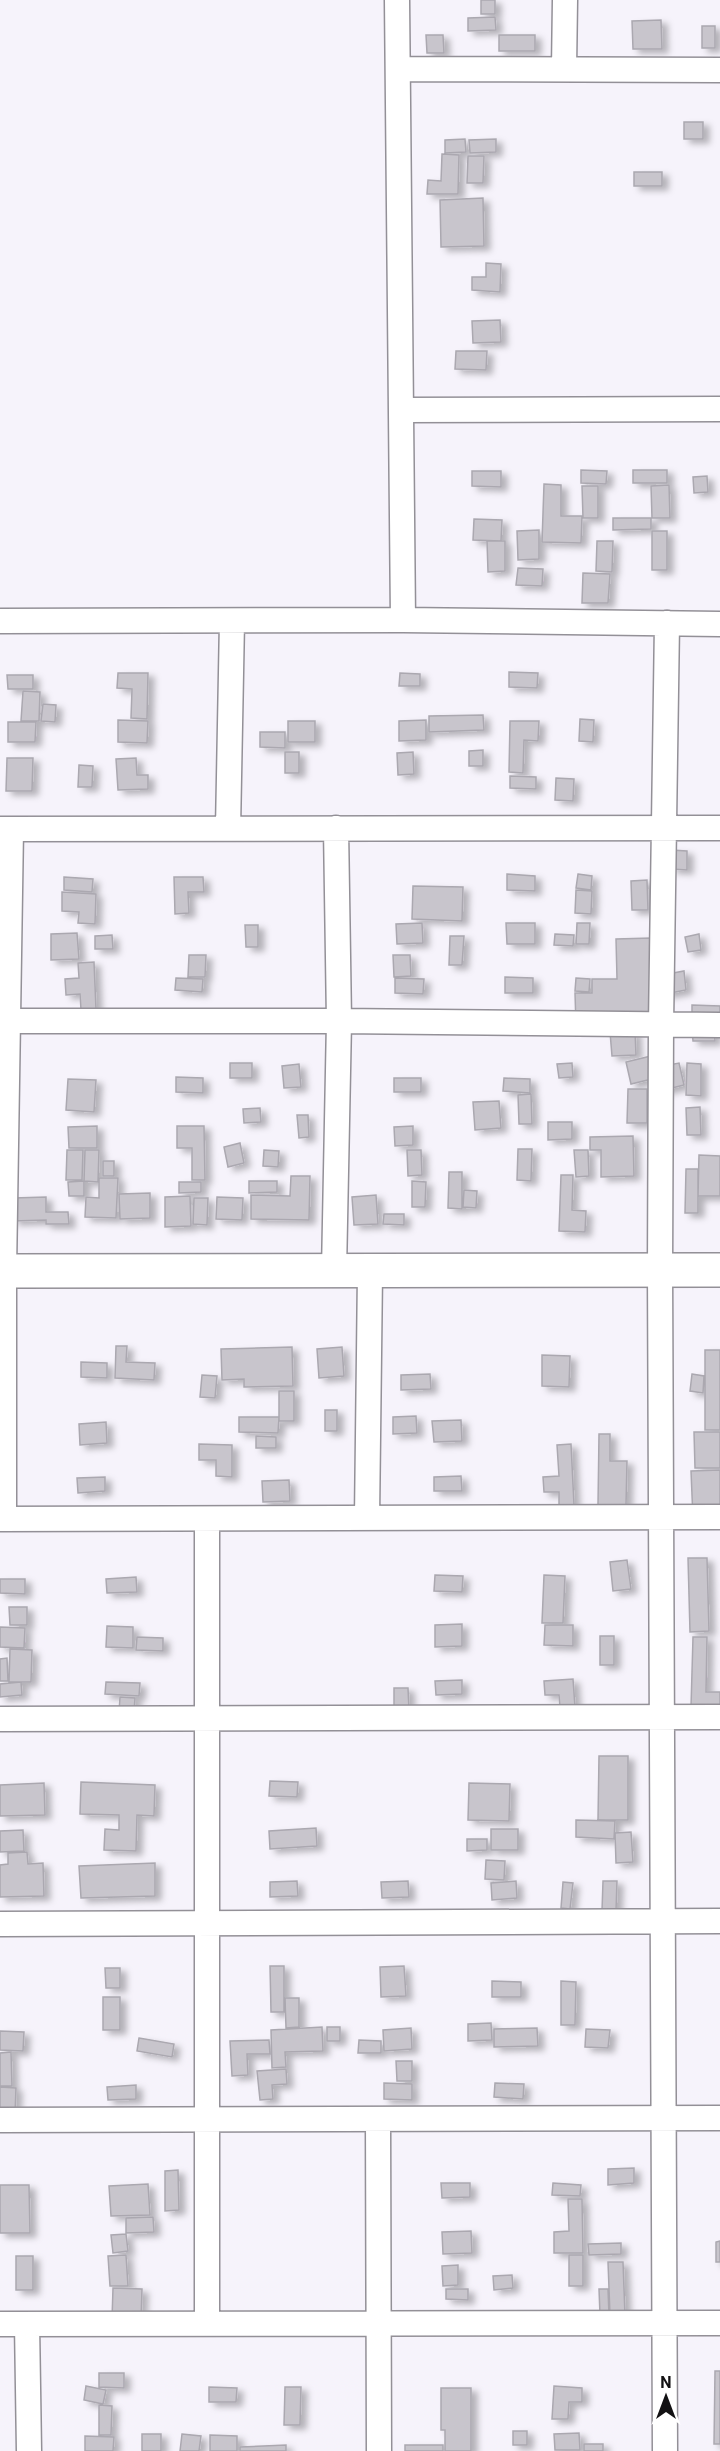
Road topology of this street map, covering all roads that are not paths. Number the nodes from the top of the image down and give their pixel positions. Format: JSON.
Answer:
{"nodes":[{"id":1,"x":398,"y":0,"type":"edge"},
{"id":2,"x":565,"y":0,"type":"edge"},
{"id":3,"x":398,"y":69,"type":"junction"},
{"id":4,"x":564,"y":69,"type":"junction"},
{"id":5,"x":720,"y":70,"type":"edge"},
{"id":6,"x":720,"y":409,"type":"edge"},
{"id":7,"x":401,"y":410,"type":"junction"},
{"id":8,"x":403,"y":620,"type":"junction"},
{"id":9,"x":0,"y":621,"type":"edge"},
{"id":10,"x":232,"y":621,"type":"junction"},
{"id":11,"x":667,"y":623,"type":"junction"},
{"id":12,"x":720,"y":624,"type":"edge"},
{"id":13,"x":336,"y":828,"type":"junction"},
{"id":14,"x":720,"y":828,"type":"edge"},
{"id":15,"x":5,"y":829,"type":"edge"},
{"id":16,"x":228,"y":829,"type":"junction"},
{"id":17,"x":666,"y":829,"type":"junction"},
{"id":18,"x":5,"y":1021,"type":"edge"},
{"id":19,"x":339,"y":1021,"type":"junction"},
{"id":20,"x":661,"y":1025,"type":"junction"},
{"id":21,"x":720,"y":1025,"type":"edge"},
{"id":22,"x":660,"y":1270,"type":"junction"},
{"id":23,"x":720,"y":1270,"type":"edge"},
{"id":24,"x":2,"y":1271,"type":"edge"},
{"id":25,"x":334,"y":1271,"type":"junction"},
{"id":26,"x":370,"y":1272,"type":"junction"},
{"id":27,"x":720,"y":1517,"type":"edge"},
{"id":28,"x":367,"y":1518,"type":"junction"},
{"id":29,"x":661,"y":1518,"type":"junction"},
{"id":30,"x":2,"y":1519,"type":"edge"},
{"id":31,"x":207,"y":1519,"type":"junction"},
{"id":32,"x":662,"y":1717,"type":"junction"},
{"id":33,"x":720,"y":1717,"type":"edge"},
{"id":34,"x":0,"y":1719,"type":"edge"},
{"id":35,"x":207,"y":1719,"type":"junction"},
{"id":36,"x":663,"y":1922,"type":"junction"},
{"id":37,"x":720,"y":1922,"type":"edge"},
{"id":38,"x":207,"y":1923,"type":"junction"},
{"id":39,"x":0,"y":1924,"type":"edge"},
{"id":40,"x":664,"y":2118,"type":"junction"},
{"id":41,"x":720,"y":2118,"type":"edge"},
{"id":42,"x":378,"y":2119,"type":"junction"},
{"id":43,"x":0,"y":2120,"type":"edge"},
{"id":44,"x":206,"y":2120,"type":"junction"},
{"id":45,"x":378,"y":2323,"type":"junction"},
{"id":46,"x":664,"y":2323,"type":"junction"},
{"id":47,"x":720,"y":2323,"type":"edge"},
{"id":48,"x":0,"y":2324,"type":"edge"},
{"id":49,"x":27,"y":2324,"type":"junction"},
{"id":50,"x":207,"y":2324,"type":"junction"},
{"id":51,"x":29,"y":2451,"type":"edge"},
{"id":52,"x":379,"y":2451,"type":"edge"},
{"id":53,"x":665,"y":2451,"type":"edge"}],
"edges":[{"from":1,"to":3,"type":"street"},
{"from":2,"to":4,"type":"street"},
{"from":3,"to":4,"type":"street"},
{"from":3,"to":7,"type":"street"},
{"from":4,"to":5,"type":"street"},
{"from":6,"to":7,"type":"street"},
{"from":7,"to":8,"type":"street"},
{"from":8,"to":10,"type":"street"},
{"from":8,"to":11,"type":"street"},
{"from":9,"to":10,"type":"street"},
{"from":10,"to":16,"type":"street"},
{"from":11,"to":12,"type":"street"},
{"from":11,"to":17,"type":"street"},
{"from":13,"to":16,"type":"street"},
{"from":13,"to":17,"type":"street"},
{"from":13,"to":19,"type":"street"},
{"from":14,"to":17,"type":"street"},
{"from":15,"to":16,"type":"street"},
{"from":15,"to":18,"type":"street"},
{"from":17,"to":20,"type":"street"},
{"from":18,"to":19,"type":"street"},
{"from":18,"to":24,"type":"street"},
{"from":19,"to":20,"type":"street"},
{"from":19,"to":25,"type":"street"},
{"from":20,"to":21,"type":"street"},
{"from":20,"to":22,"type":"street"},
{"from":22,"to":23,"type":"street"},
{"from":22,"to":26,"type":"street"},
{"from":22,"to":29,"type":"street"},
{"from":24,"to":25,"type":"street"},
{"from":24,"to":30,"type":"street"},
{"from":25,"to":26,"type":"street"},
{"from":26,"to":28,"type":"street"},
{"from":27,"to":29,"type":"street"},
{"from":28,"to":29,"type":"street"},
{"from":28,"to":31,"type":"street"},
{"from":29,"to":32,"type":"street"},
{"from":30,"to":31,"type":"street"},
{"from":31,"to":35,"type":"street"},
{"from":32,"to":33,"type":"street"},
{"from":32,"to":35,"type":"street"},
{"from":32,"to":36,"type":"street"},
{"from":34,"to":35,"type":"street"},
{"from":35,"to":38,"type":"street"},
{"from":36,"to":37,"type":"street"},
{"from":36,"to":38,"type":"street"},
{"from":36,"to":40,"type":"street"},
{"from":38,"to":39,"type":"street"},
{"from":38,"to":44,"type":"street"},
{"from":40,"to":41,"type":"street"},
{"from":40,"to":42,"type":"street"},
{"from":40,"to":46,"type":"street"},
{"from":42,"to":44,"type":"street"},
{"from":42,"to":45,"type":"street"},
{"from":43,"to":44,"type":"street"},
{"from":44,"to":50,"type":"street"},
{"from":45,"to":46,"type":"street"},
{"from":45,"to":50,"type":"street"},
{"from":45,"to":52,"type":"street"},
{"from":46,"to":47,"type":"street"},
{"from":46,"to":53,"type":"street"},
{"from":48,"to":49,"type":"street"},
{"from":49,"to":50,"type":"street"},
{"from":49,"to":51,"type":"street"}]}
